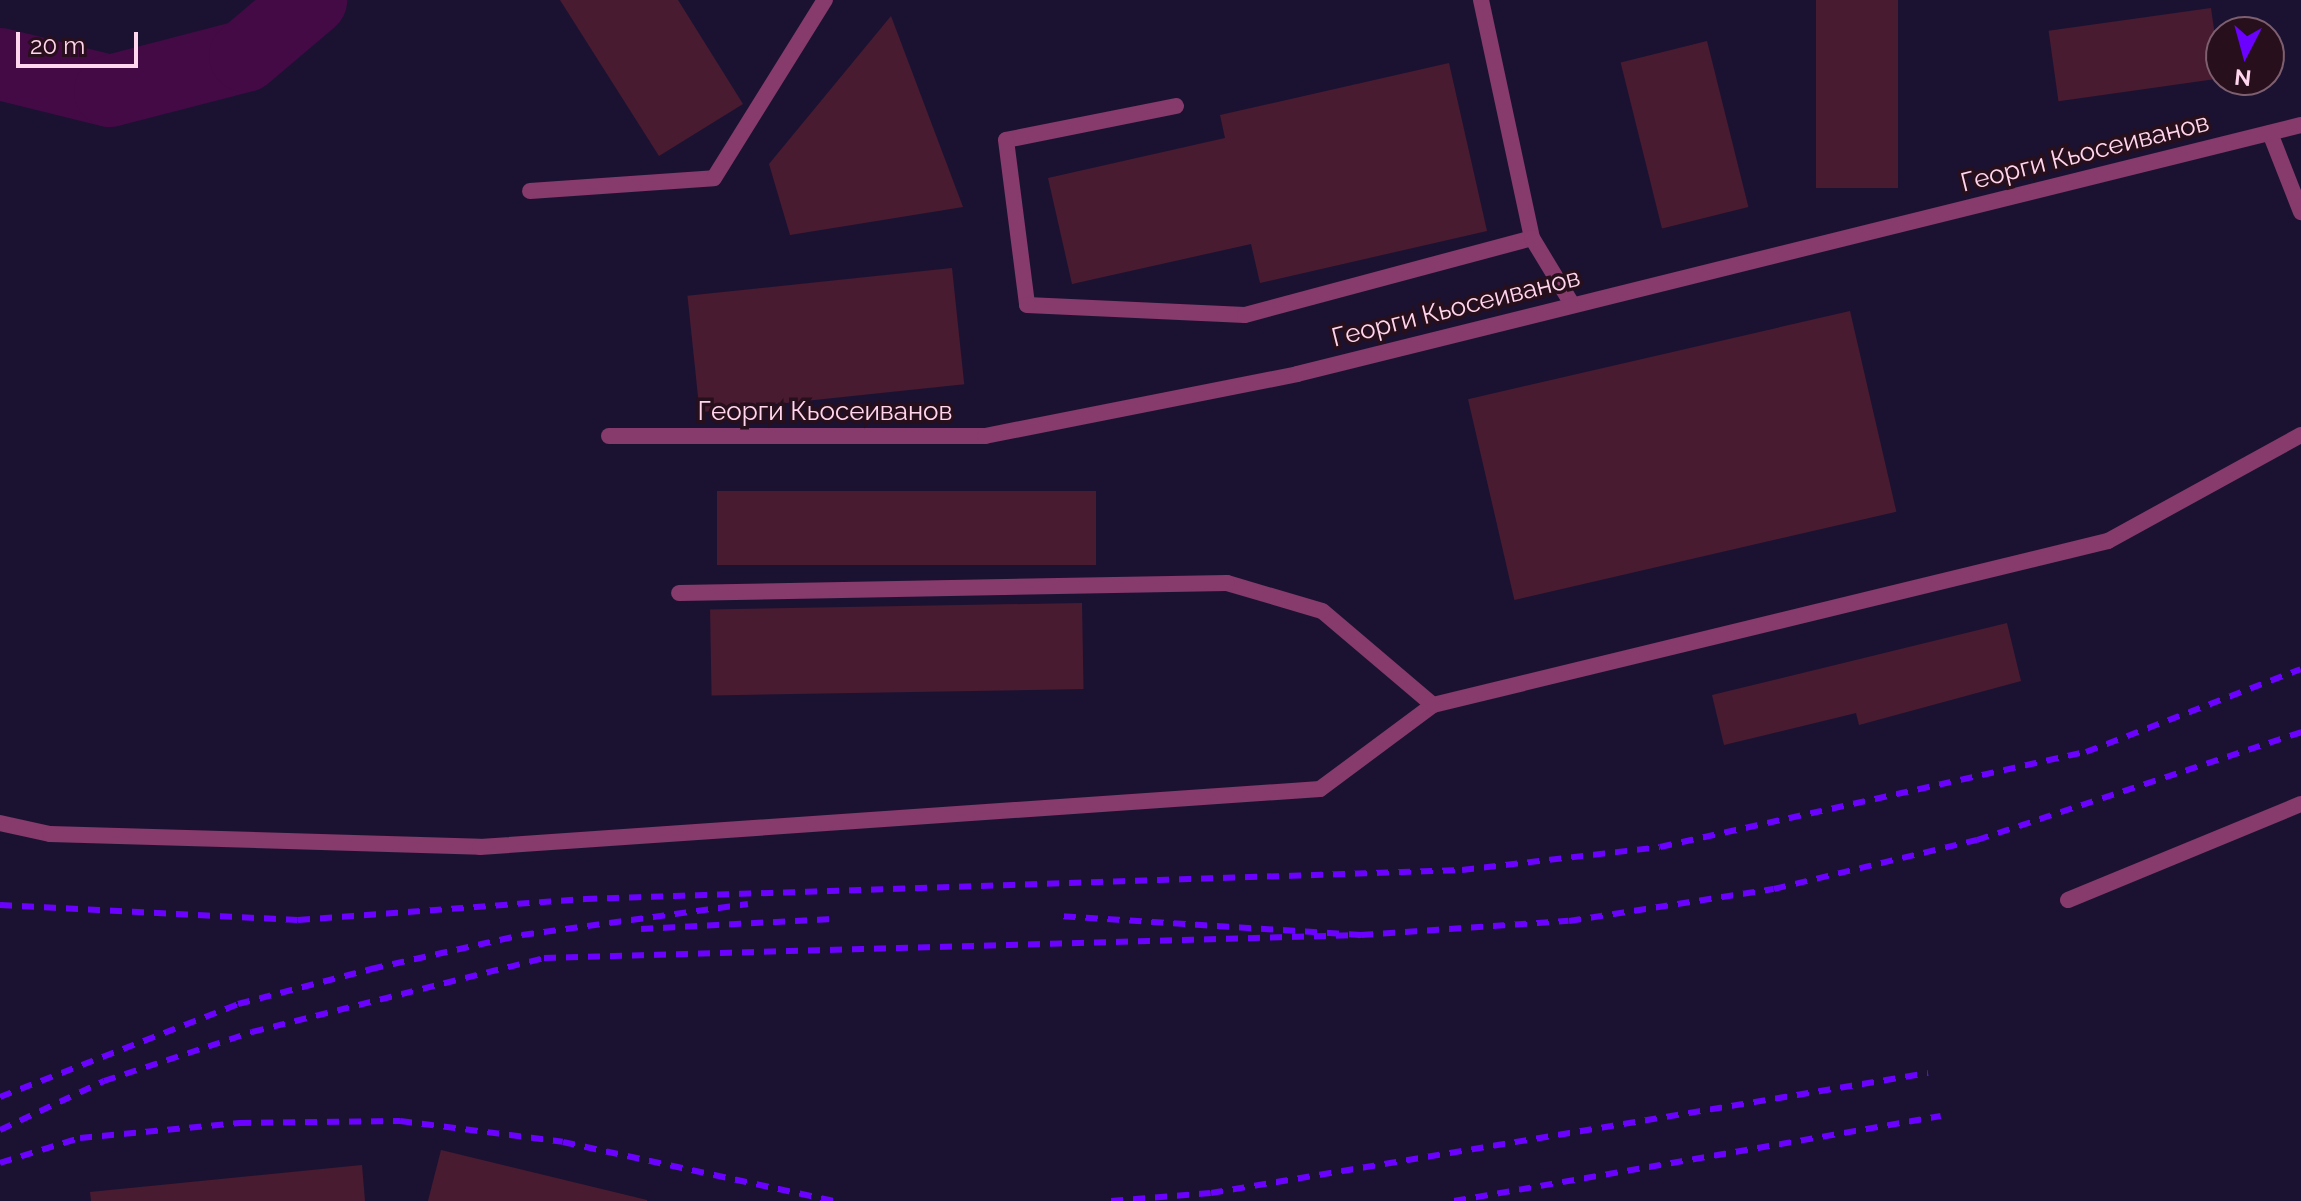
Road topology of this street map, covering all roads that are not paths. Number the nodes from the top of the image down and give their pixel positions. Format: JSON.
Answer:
{"nodes":[{"id":1,"x":825,"y":0,"type":"edge"},
{"id":2,"x":1481,"y":0,"type":"edge"},
{"id":3,"x":1176,"y":106,"type":"dead end"},
{"id":4,"x":2301,"y":125,"type":"edge"},
{"id":5,"x":2270,"y":133,"type":"junction"},
{"id":6,"x":530,"y":191,"type":"dead end"},
{"id":7,"x":2301,"y":212,"type":"edge"},
{"id":8,"x":1532,"y":238,"type":"junction"},
{"id":9,"x":1572,"y":304,"type":"junction"},
{"id":10,"x":2301,"y":435,"type":"edge"},
{"id":11,"x":609,"y":436,"type":"dead end"},
{"id":12,"x":679,"y":593,"type":"dead end"},
{"id":13,"x":1433,"y":705,"type":"junction"},
{"id":14,"x":2301,"y":804,"type":"edge"},
{"id":15,"x":0,"y":823,"type":"edge"},
{"id":16,"x":2068,"y":900,"type":"dead end"}],
"edges":[{"from":1,"to":6,"type":"street"},
{"from":2,"to":8,"type":"street"},
{"from":3,"to":8,"type":"street"},
{"from":4,"to":5,"type":"street","name":"Георги Кьосеиванов"},
{"from":5,"to":7,"type":"street"},
{"from":5,"to":9,"type":"street","name":"Георги Кьосеиванов"},
{"from":8,"to":9,"type":"street"},
{"from":9,"to":11,"type":"street","name":"Георги Кьосеиванов"},
{"from":10,"to":13,"type":"street"},
{"from":12,"to":13,"type":"street"},
{"from":13,"to":15,"type":"street"},
{"from":14,"to":16,"type":"street"}]}
